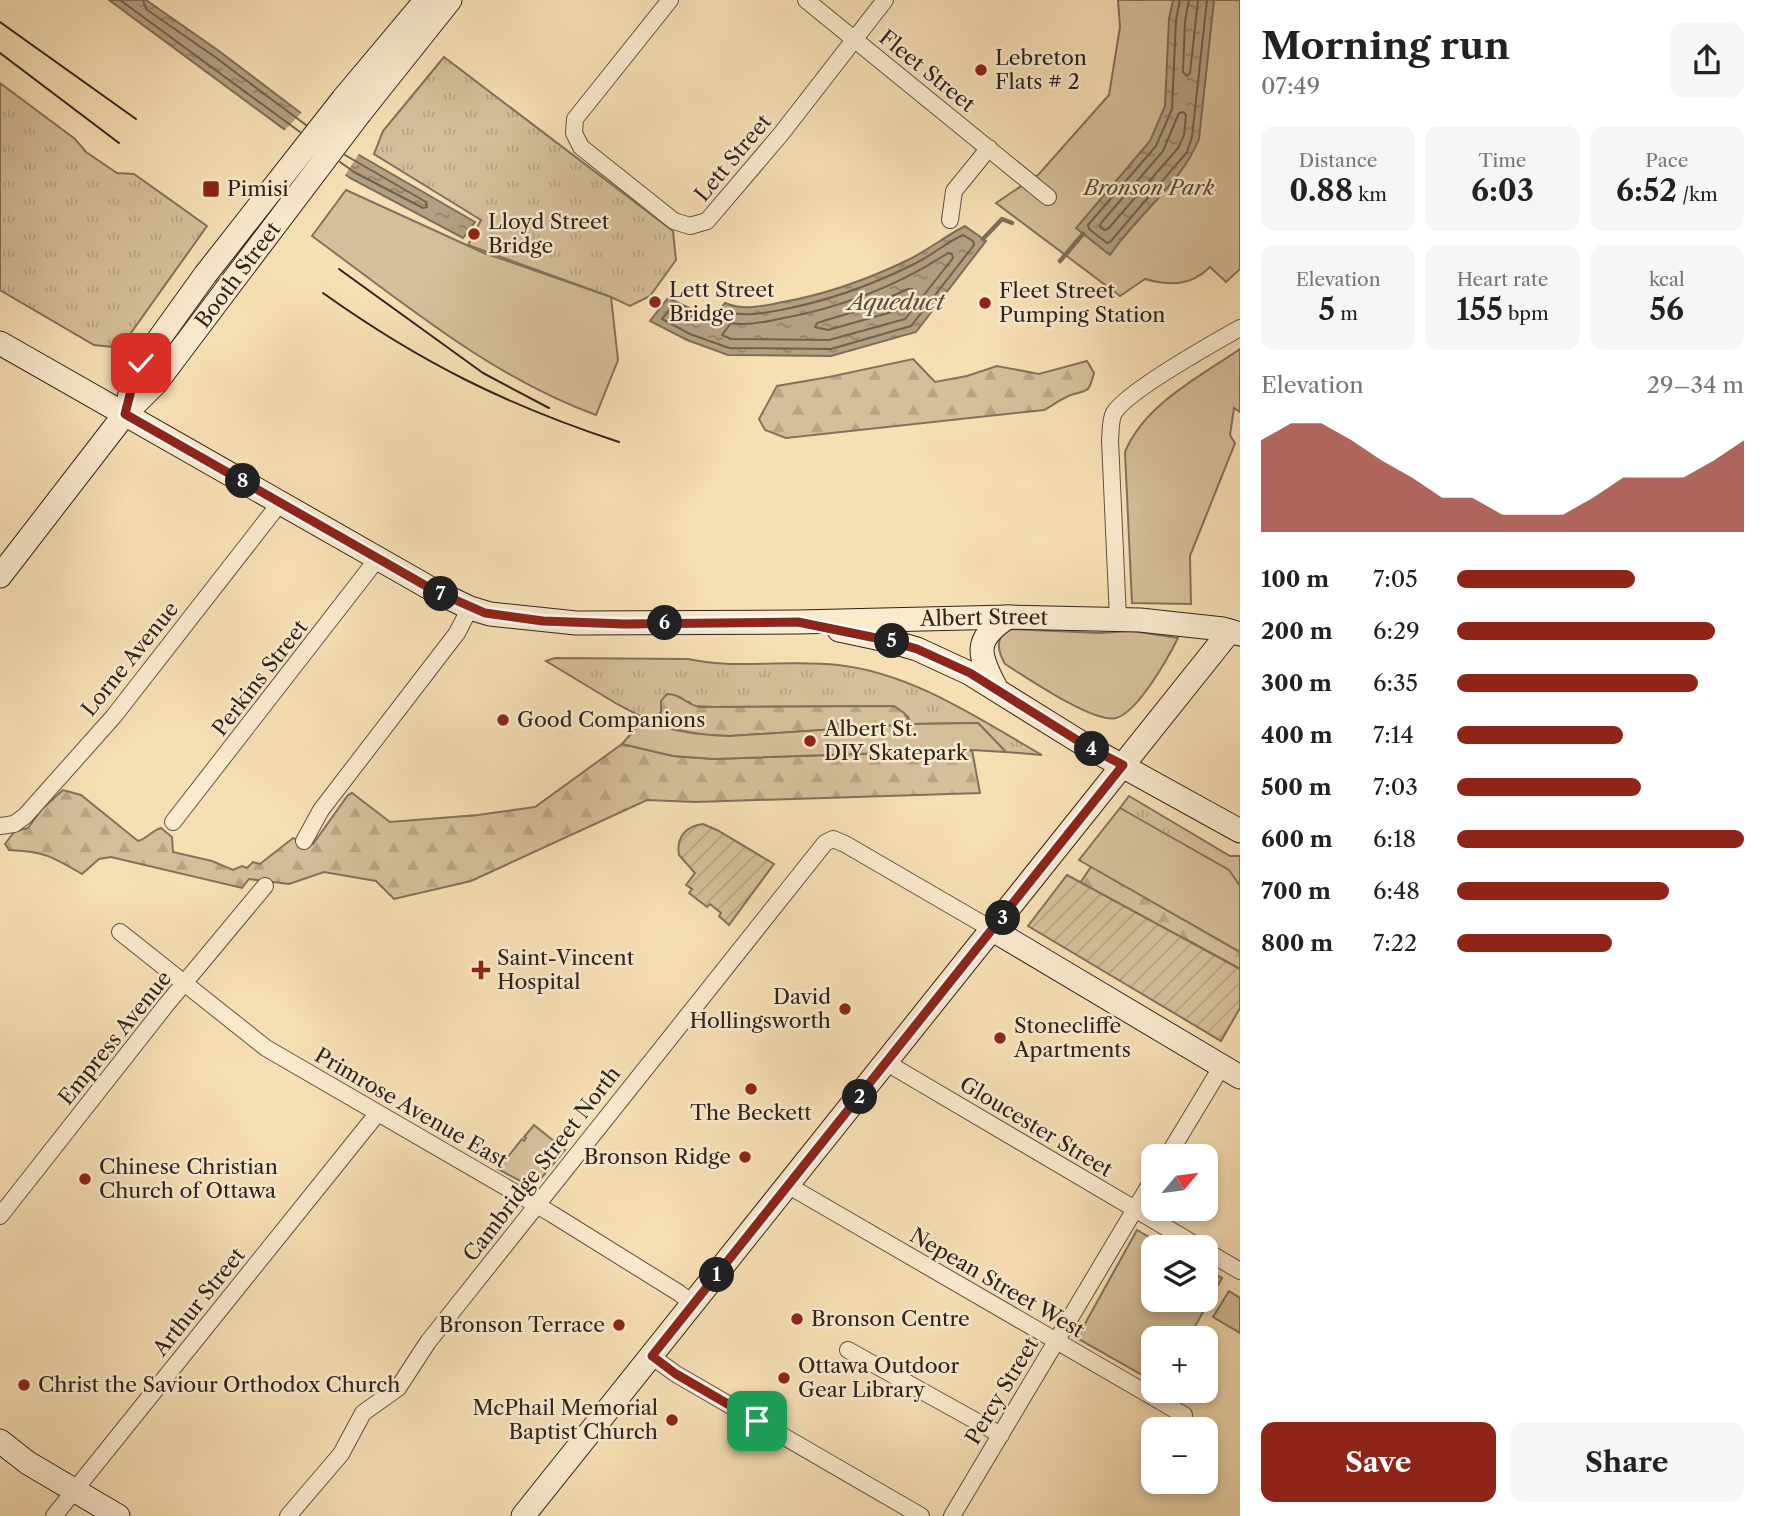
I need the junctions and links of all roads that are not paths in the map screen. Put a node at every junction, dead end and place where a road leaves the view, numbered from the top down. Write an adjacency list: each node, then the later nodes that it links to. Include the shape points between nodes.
1 (426, 0): 7 (main road, Booth Street)
2 (450, 0): 7 (main road, Booth Street)
3 (670, 0): 6 (street, Lett Street, via 575,119 574,133 581,146 682,225 707,221)
4 (806, 0): 6 (street, Fleet Street)
5 (886, 0): 6 (street, Lett Street)
6 (853, 38): 8 (street, Fleet Street)
7 (352, 106): 13 (main road, Booth Street, bridge, via 226,290 156,383); 13 (main road, Booth Street, bridge, via 205,275 136,371)
8 (989, 148): 9 (street, Fleet Street); 10 (street, via 954,191)
9 (1048, 197)
10 (950, 220)
11 (1240, 328): 19 (street, via 1143,388 1112,416)
12 (0, 343): 13 (main road, Albert Street)
13 (125, 414): 14 (main road, Albert Street); 16 (main road, Booth Street)
14 (280, 503): 15 (main road, Albert Street); 25 (street, Lorne Avenue, via 114,716 25,816)
15 (378, 558): 17 (main road, Albert Street); 24 (street, Perkins Street)
16 (0, 576)
17 (470, 608): 20 (main road, Albert Street, via 576,623); 27 (street, via 457,633 321,810)
18 (1008, 617): 19 (main road, Albert Street); 20 (main road, Albert Street); 22 (main road, via 981,644 981,656)
19 (1118, 619): 21 (main road, Albert Street)
20 (798, 622): 22 (main road, via 917,649)
21 (1237, 628): 23 (main road)
22 (996, 688): 23 (main road)
23 (1123, 765): 26 (main road); 29 (main road)
24 (173, 822)
25 (0, 826)
26 (1240, 831)
27 (304, 841)
28 (265, 886): 31 (street, Empress Avenue)
29 (993, 930): 32 (main road); 33 (main road); 38 (street, Cambridge Street North, via 833,839 825,843)
30 (120, 932): 31 (street, Primrose Avenue East)
31 (185, 984): 34 (street, Primrose Avenue East, via 266,1048); 40 (street, Empress Avenue)
32 (887, 1063): 36 (main road); 39 (street, Gloucester Street)
33 (1231, 1072): 35 (street)
34 (377, 1114): 38 (street, Primrose Avenue East); 51 (street, Arthur Street)
35 (1177, 1144)
36 (789, 1186): 44 (main road); 45 (street, Nepean Street West)
37 (1141, 1199): 39 (street, Percy Street)
38 (537, 1205): 44 (street, Primrose Avenue East); 55 (street, Cambridge Street North, via 428,1342 398,1388 363,1413 341,1454)
39 (1135, 1209): 41 (street, Gloucester Street); 45 (street, Percy Street)
40 (0, 1216)
41 (1178, 1235)
42 (1218, 1258): 43 (street)
43 (1240, 1271)
44 (693, 1304): 47 (main road)
45 (1055, 1342): 48 (street, Nepean Street West); 49 (street, Percy Street)
46 (848, 1350): 49 (street)
47 (652, 1356): 52 (main road); 56 (street)
48 (1185, 1415)
49 (1001, 1435): 57 (street, Percy Street)
50 (0, 1441): 51 (main road)
51 (74, 1491): 53 (street, Arthur Street); 54 (main road)
52 (529, 1514)
53 (54, 1516)
54 (118, 1516)
55 (288, 1516)
56 (921, 1516)
57 (952, 1516)

